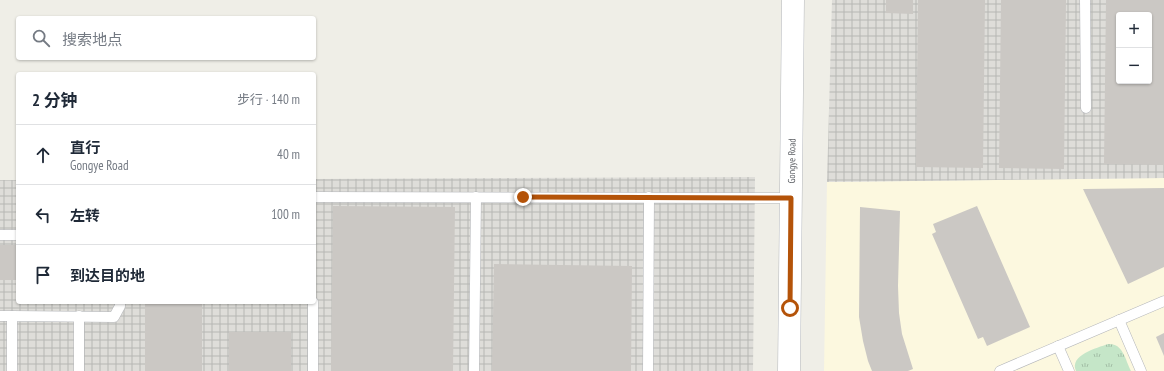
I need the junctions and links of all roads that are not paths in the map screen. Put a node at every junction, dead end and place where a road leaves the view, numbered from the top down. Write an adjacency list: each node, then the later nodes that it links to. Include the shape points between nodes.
1 (793, 0): 7 (street, Gongye Road)
2 (1085, 0): 3 (lane)
3 (1086, 108)
4 (316, 197): 5 (lane)
5 (476, 197): 6 (lane); 21 (lane)
6 (649, 197): 7 (lane); 22 (lane)
7 (791, 198): 23 (street, Gongye Road)
8 (0, 235): 9 (lane)
9 (16, 235)
10 (1164, 301): 16 (lane)
11 (120, 304): 15 (lane, via 114,316)
12 (313, 304): 20 (lane)
13 (0, 316): 14 (lane)
14 (12, 316): 15 (lane); 18 (lane)
15 (79, 316): 19 (lane)
16 (1119, 320): 17 (lane); 26 (lane)
17 (1058, 346): 24 (lane); 25 (lane)
18 (12, 371)
19 (79, 371)
20 (313, 371)
21 (474, 371)
22 (648, 371)
23 (789, 371)
24 (1000, 371)
25 (1069, 371)
26 (1141, 371)

